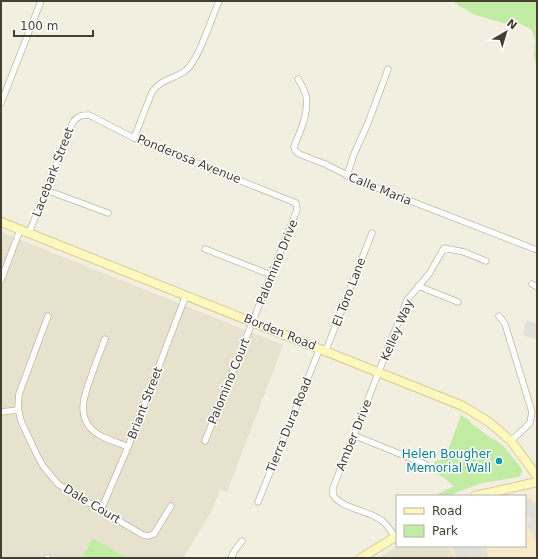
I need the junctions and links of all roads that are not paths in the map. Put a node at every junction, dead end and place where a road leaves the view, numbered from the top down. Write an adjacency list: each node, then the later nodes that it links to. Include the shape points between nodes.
1 (41, 1): 5 (street)
2 (219, 1): 7 (street, via 194,61 186,70 155,87)
3 (388, 69): 8 (street)
4 (298, 79): 8 (street, Calle Maria, via 306,96 307,108 295,150)
5 (1, 103)
6 (82, 114): 7 (street, Ponderosa Avenue, via 89,115); 9 (street, Lacebark Street, via 73,122)
7 (134, 138): 10 (street, Ponderosa Avenue)
8 (347, 176): 17 (street, Calle Maria)
9 (46, 190): 11 (street); 14 (street, Lacebark Street)
10 (296, 203): 19 (street, Palomino Drive, via 298,210)
11 (108, 214)
12 (1, 222): 13 (main road, Borden Road)
13 (20, 230): 14 (main road, Borden Road); 20 (street)
14 (29, 233): 22 (main road, Borden Road)
15 (372, 233): 28 (street, El Toro Lane)
16 (205, 249): 19 (street)
17 (537, 250)
18 (486, 261): 21 (street, Kelley Way, via 464,252 444,248 429,274)
19 (271, 275): 26 (street, Palomino Drive)
20 (1, 280)
21 (418, 286): 23 (street); 29 (street, Kelley Way, via 407,300)
22 (186, 295): 26 (main road, Borden Road); 35 (street, Briant Street)
23 (458, 302)
24 (48, 316): 30 (street, Dale Court, via 19,394)
25 (499, 316): 34 (street, via 504,324 532,412 530,423)
26 (253, 321): 28 (main road, Borden Road); 33 (street, Palomino Court)
27 (105, 339): 35 (street, via 84,395 84,417 99,435)
28 (323, 349): 29 (main road, Borden Road); 40 (street, Tierra Dura Road)
29 (379, 372): 32 (street, Amber Drive); 34 (main road, Borden Road, via 463,406 489,422)
30 (18, 410): 31 (street); 42 (street, Dale Court, via 43,466 58,484)
31 (1, 412)
32 (353, 436): 36 (street); 43 (street, Amber Drive, via 333,488 334,498 380,519)
33 (205, 441)
34 (511, 441): 37 (main road, Borden Road)
35 (128, 447): 42 (street, Briant Street)
36 (425, 464)
37 (537, 476)
38 (537, 482): 39 (main road)
39 (479, 495)
40 (258, 502)
41 (171, 506): 42 (street, Dale Court, via 154,534 148,536)
42 (101, 510)
43 (396, 536): 46 (main road)
44 (242, 541): 45 (street)
45 (231, 558)
46 (361, 558)

